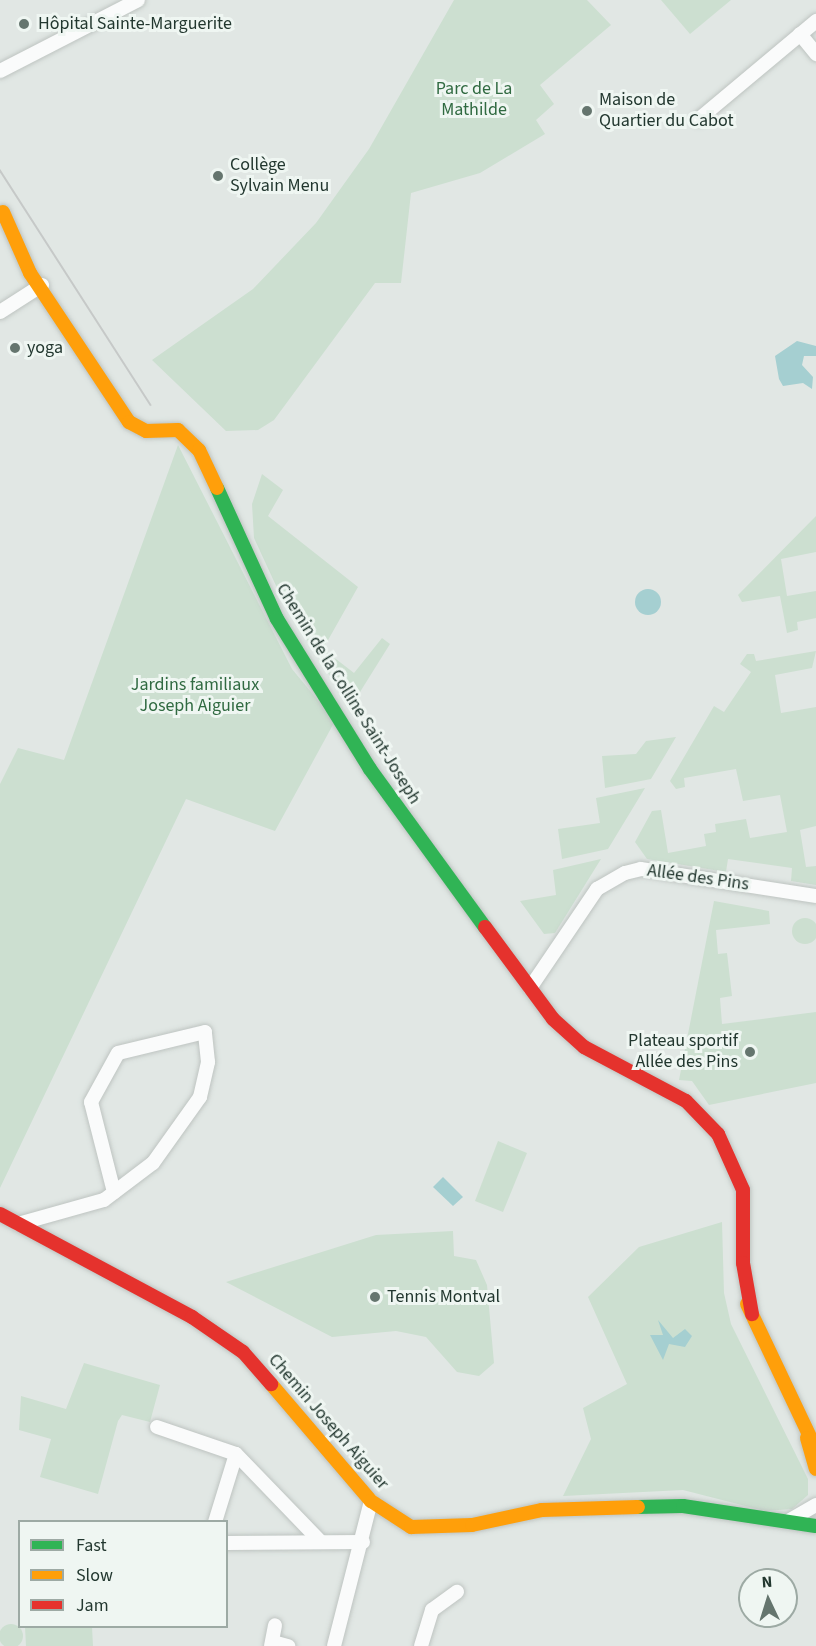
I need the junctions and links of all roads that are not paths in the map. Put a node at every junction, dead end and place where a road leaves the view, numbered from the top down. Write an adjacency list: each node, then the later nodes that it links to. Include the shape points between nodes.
1 (138, 0): 5 (street)
2 (816, 21): 3 (street)
3 (800, 34): 4 (street); 6 (street)
4 (816, 54)
5 (0, 71)
6 (699, 119)
7 (1, 210): 8 (street, Chemin de la Colline Saint-Joseph, via 42,266)
8 (42, 285): 9 (street); 11 (street, Chemin de la Colline Saint-Joseph, via 129,422 146,431 178,430 199,450 277,619 370,769)
9 (0, 312)
10 (816, 896): 11 (street, Allée des Pins, via 641,869 625,873 597,889)
11 (530, 988): 15 (street, Chemin de la Colline Saint-Joseph, via 572,1038 686,1101 726,1147 743,1190 743,1263 752,1314)
12 (114, 1192): 12 (street, via 153,1163 183,1128 200,1097 208,1062 205,1032 118,1053 91,1102); 14 (street)
13 (0, 1214): 14 (street, Chemin Joseph Aiguier)
14 (18, 1224): 20 (street, Chemin Joseph Aiguier, via 192,1317 243,1352)
15 (802, 1422): 17 (street, Chemin de la Colline Saint-Joseph); 19 (street, Chemin de la Colline Saint-Joseph)
16 (157, 1427): 18 (street)
17 (816, 1449)
18 (236, 1454): 22 (street); 25 (street)
19 (816, 1469)
20 (371, 1501): 23 (street, Chemin Joseph Aiguier, via 393,1519 428,1530 542,1510 667,1506); 27 (street)
21 (816, 1505): 23 (street, Chemin Joseph Aiguier, via 802,1517)
22 (215, 1520)
23 (768, 1523): 24 (street, Chemin Joseph Aiguier)
24 (816, 1526)
25 (320, 1541): 26 (street); 27 (street)
26 (228, 1542)
27 (363, 1542): 32 (street)
28 (457, 1592): 33 (street, via 432,1610)
29 (275, 1625): 30 (street)
30 (272, 1644): 31 (street)
31 (288, 1646)
32 (334, 1646)
33 (421, 1646)

